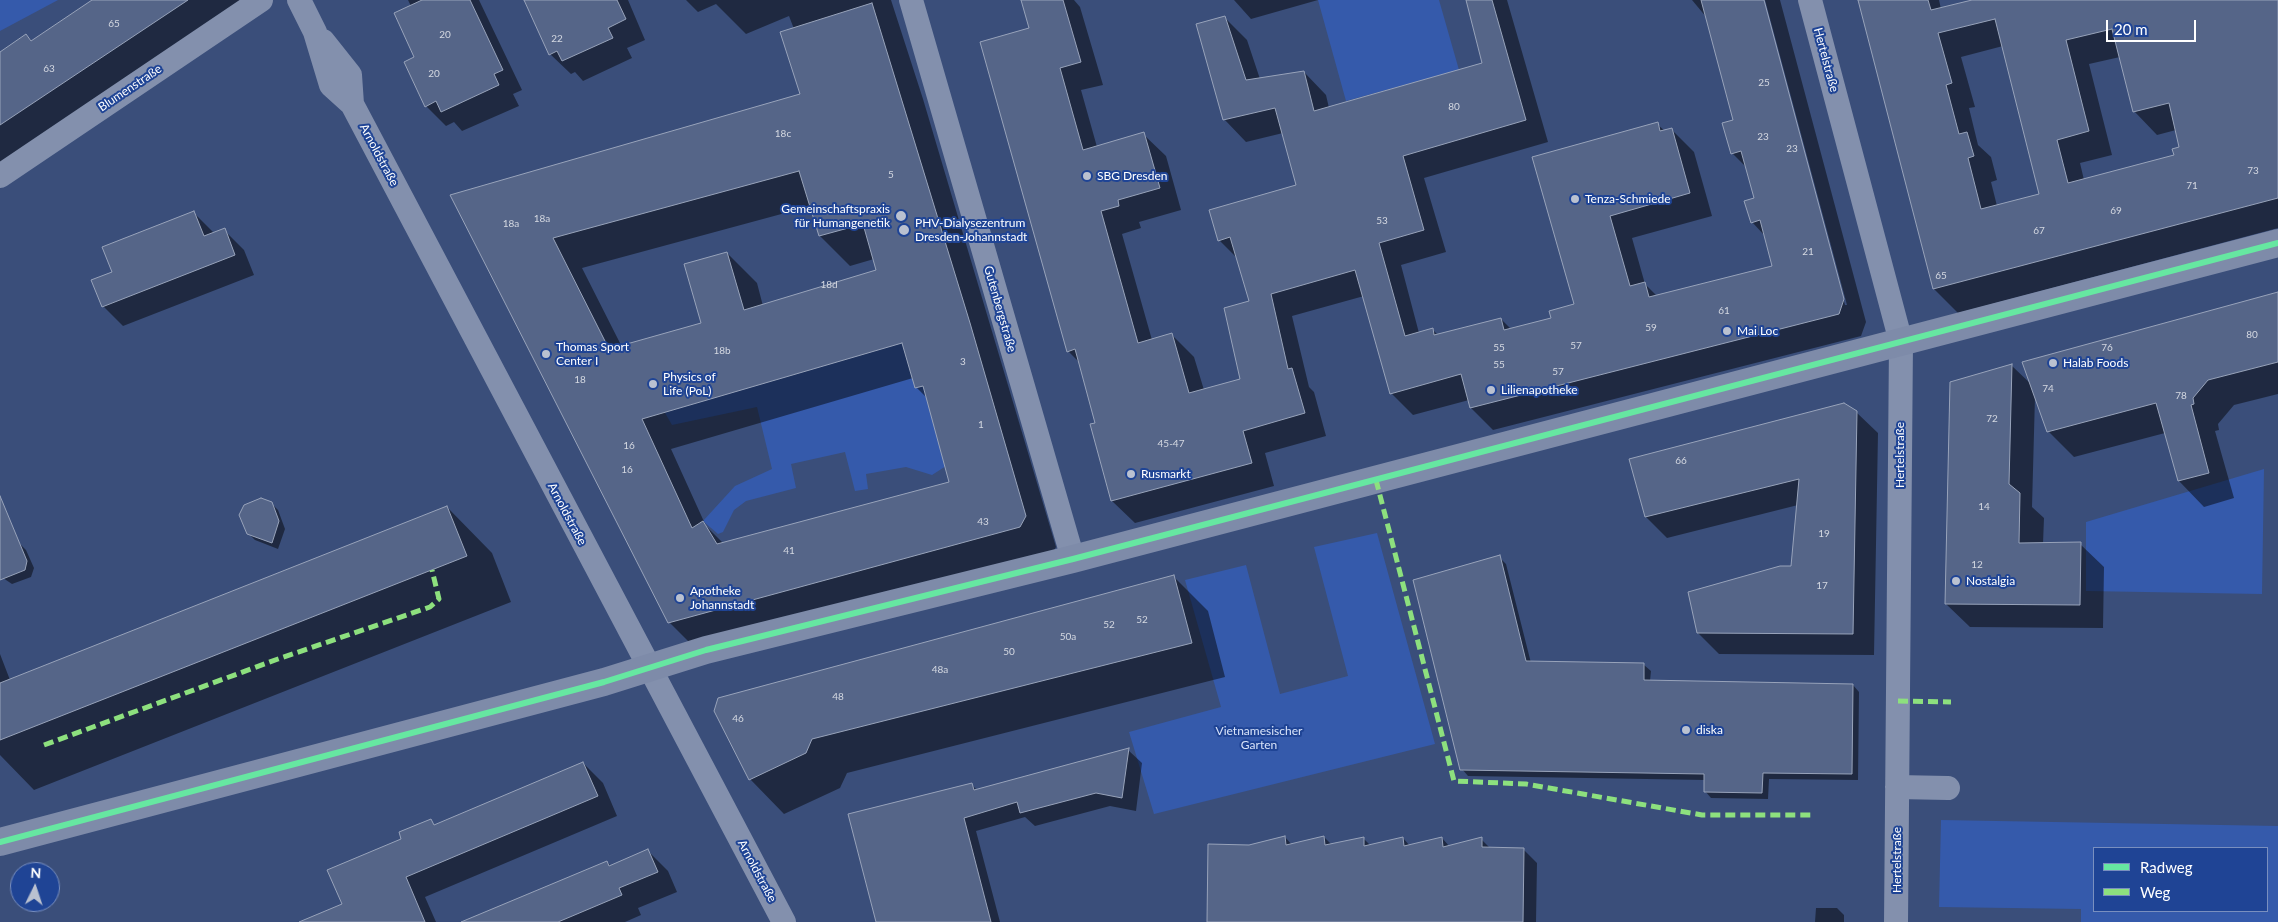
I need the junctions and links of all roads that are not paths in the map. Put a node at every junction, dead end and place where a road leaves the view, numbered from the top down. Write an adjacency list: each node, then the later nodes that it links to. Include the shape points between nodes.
1 (261, 0): 5 (street, Blumenstraße)
2 (300, 0): 9 (street, Arnoldstraße, via 315,32 350,75 352,104)
3 (911, 0): 8 (street, Gutenbergstraße)
4 (1810, 0): 7 (street, Hertelstraße)
5 (0, 176)
6 (2278, 243): 7 (street)
7 (1901, 342): 8 (street); 10 (street, Hertelstraße)
8 (1073, 559): 9 (street, via 716,648)
9 (649, 668): 12 (street); 13 (street, Arnoldstraße)
10 (1897, 787): 11 (street); 14 (street, Hertelstraße)
11 (1948, 788)
12 (0, 842)
13 (784, 922)
14 (1896, 922)

